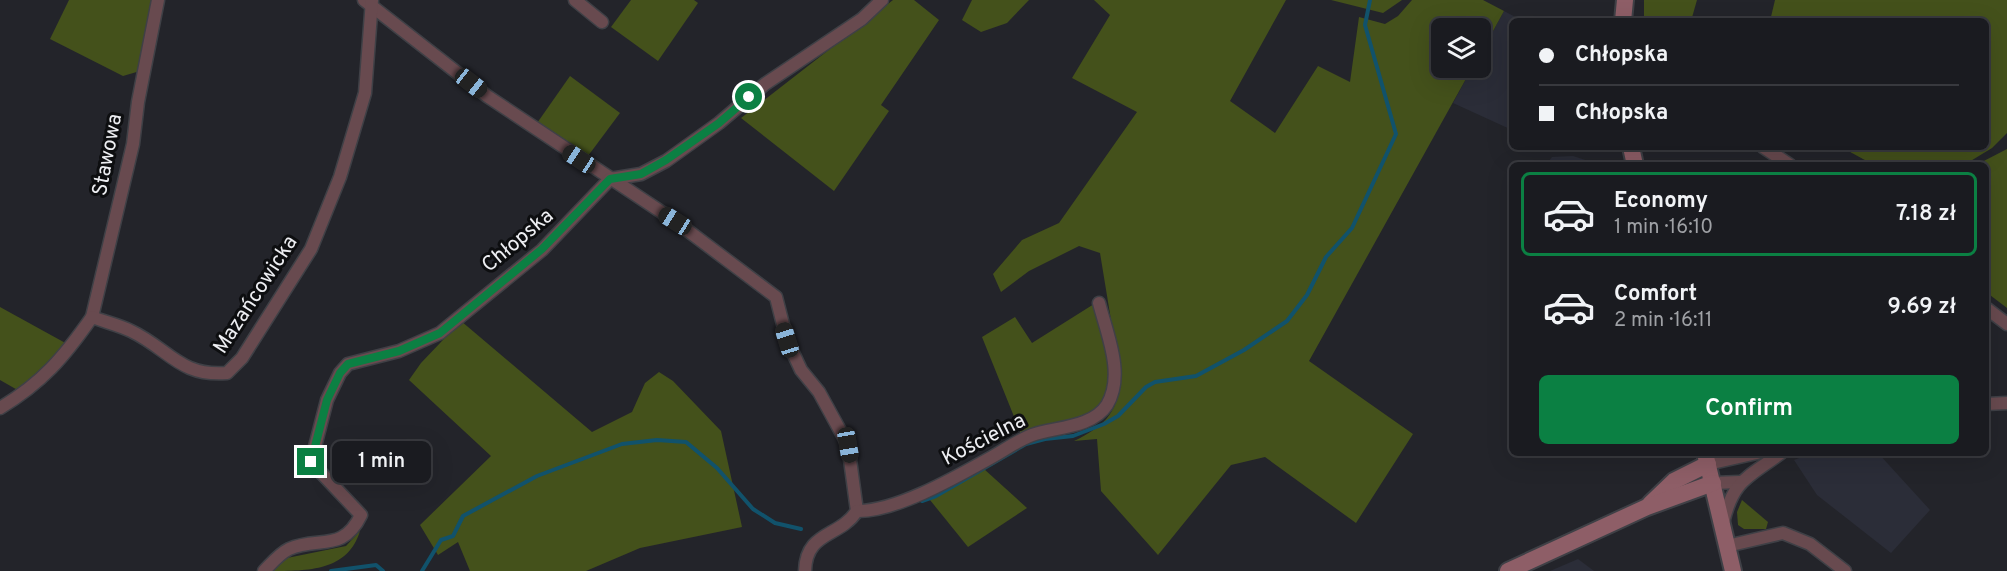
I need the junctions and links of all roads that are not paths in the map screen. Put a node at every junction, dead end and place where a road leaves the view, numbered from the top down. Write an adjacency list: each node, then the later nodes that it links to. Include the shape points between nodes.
1 (158, 0): 13 (street, Stawowa, via 133,144)
2 (575, 0): 7 (street)
3 (882, 0): 10 (street, via 862,19 765,84 666,160 641,174)
4 (1625, 0): 6 (street)
5 (369, 1): 10 (street, via 487,96); 13 (street, Mazańcowicka, via 366,93 340,177 311,249 242,358 227,373 206,375 179,363 132,332)
6 (1623, 18)
7 (602, 22)
8 (1768, 150): 9 (street)
9 (1786, 162)
10 (610, 179): 24 (street, via 675,221 776,297 787,340 848,445); 27 (street, Chłopska, via 542,249 440,333 399,351 348,364 340,373 327,400 311,462 360,515 356,526 326,544 289,549)
11 (1099, 303): 24 (street, Kościelna, via 1115,369 1114,390 1100,413 1032,435 891,506)
12 (1989, 310): 14 (street)
13 (92, 317): 17 (street, via 64,357 29,390)
14 (2007, 326)
15 (2007, 403): 16 (street)
16 (1989, 404)
17 (0, 408)
18 (1731, 456): 20 (street)
19 (1777, 456): 21 (street)
20 (1706, 459): 22 (street); 23 (street, via 1674,481)
21 (1740, 482): 22 (street); 25 (street, via 1729,498)
22 (1713, 483): 23 (street); 25 (street)
23 (1647, 507): 29 (street)
24 (857, 511): 28 (street, via 814,544 806,556)
25 (1722, 525): 26 (street)
26 (1727, 546): 30 (street); 31 (street, via 1783,533 1810,544)
27 (264, 571)
28 (805, 571)
29 (1508, 571)
30 (1733, 571)
31 (1845, 571)

